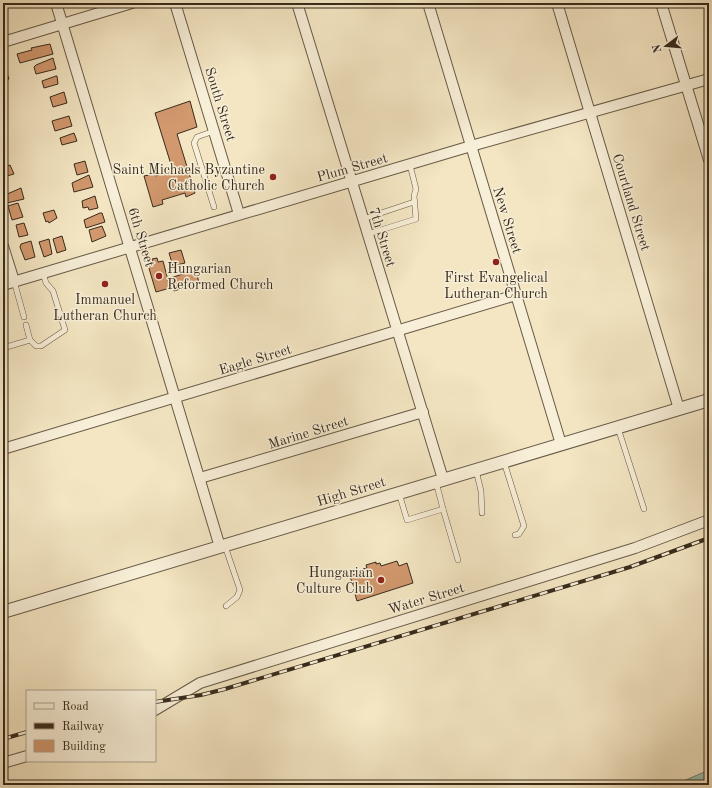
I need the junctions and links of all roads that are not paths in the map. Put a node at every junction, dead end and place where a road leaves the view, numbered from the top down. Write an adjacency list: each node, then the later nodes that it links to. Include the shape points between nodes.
1 (56, 3): 8 (street, 6th Street)
2 (132, 3): 8 (street)
3 (175, 3): 13 (street, South Street)
4 (297, 3): 17 (street, 7th Street)
5 (428, 3): 14 (street, New Street)
6 (557, 3): 12 (street, Courtland Street)
7 (661, 3): 11 (street)
8 (62, 24): 9 (street); 24 (street, 6th Street)
9 (3, 42)
10 (709, 79): 11 (street, Plum Street)
11 (686, 86): 12 (street, Plum Street); 15 (street)
12 (590, 112): 14 (street, Plum Street); 36 (street, Courtland Street)
13 (214, 131): 19 (lane, via 197,137 194,143); 20 (street, South Street)
14 (471, 146): 16 (street, Plum Street); 28 (street, New Street)
15 (709, 160)
16 (410, 164): 17 (street, Plum Street); 18 (lane, via 416,189)
17 (352, 182): 20 (street, Plum Street); 21 (street, 7th Street)
18 (414, 202): 21 (lane); 22 (lane, via 416,219)
19 (214, 207)
20 (240, 214): 24 (street, Plum Street)
21 (363, 219): 22 (street, 7th Street)
22 (368, 234): 31 (street, 7th Street)
23 (3, 246): 26 (street)
24 (130, 247): 25 (street, Plum Street); 34 (street, 6th Street)
25 (43, 273): 26 (street, Plum Street); 32 (lane, via 46,283 53,291 65,330 41,346 36,346)
26 (14, 281): 27 (street, Plum Street); 29 (lane)
27 (3, 285)
28 (516, 295): 31 (street, Eagle Street); 39 (street, New Street)
29 (24, 317)
30 (26, 325): 32 (lane)
31 (398, 331): 34 (street, Eagle Street); 37 (street, 7th Street)
32 (30, 340): 33 (lane)
33 (3, 348)
34 (176, 397): 40 (street, Eagle Street); 43 (street, 6th Street)
35 (709, 400): 36 (street, High Street)
36 (679, 409): 38 (street, High Street)
37 (422, 412): 43 (street, Marine Street); 44 (street, 7th Street)
38 (618, 428): 39 (street, High Street); 47 (lane)
39 (561, 444): 41 (street, High Street)
40 (3, 449)
41 (504, 461): 42 (street, High Street); 50 (lane, via 524,526 522,531)
42 (476, 469): 44 (street, High Street); 48 (lane, via 482,491)
43 (200, 478): 51 (street, 6th Street)
44 (439, 480): 45 (street, High Street); 46 (lane)
45 (398, 493): 46 (lane, via 407,520); 51 (street, High Street)
46 (443, 509): 52 (lane)
47 (644, 509)
48 (482, 513)
49 (709, 520): 55 (street, Water Street, via 635,548 200,683)
50 (515, 535)
51 (223, 547): 53 (lane, via 240,590 237,597); 54 (street, High Street)
52 (458, 560)
53 (226, 606)
54 (3, 612)
55 (156, 709)
56 (26, 756): 57 (street)
57 (3, 763)

